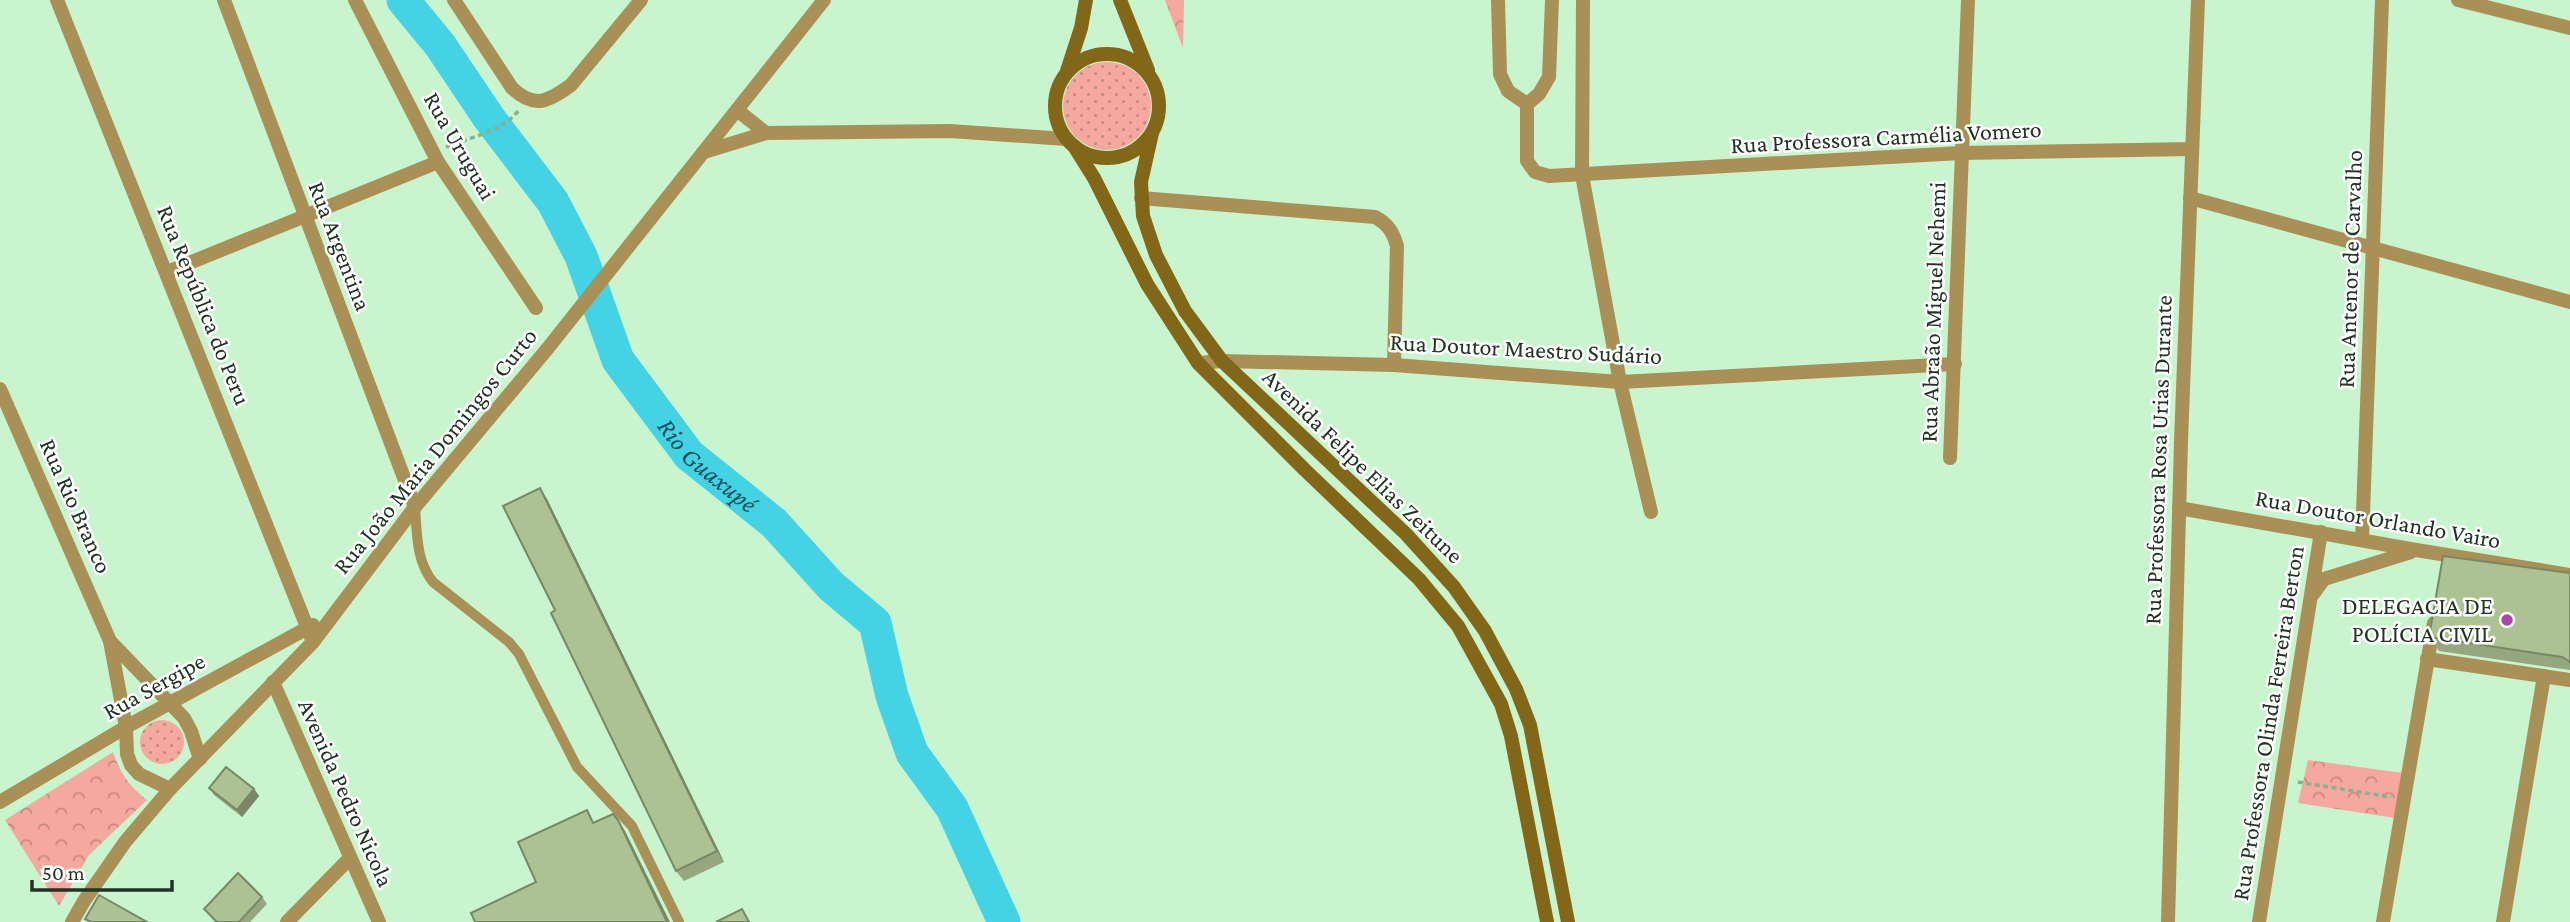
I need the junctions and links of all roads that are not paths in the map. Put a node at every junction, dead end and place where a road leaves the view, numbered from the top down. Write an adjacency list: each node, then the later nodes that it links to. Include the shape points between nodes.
1 (57, 0): 33 (street, Rua República do Peru)
2 (223, 0): 31 (street, Rua Argentina)
3 (355, 0): 27 (street, Rua Uruguai)
4 (454, 0): 5 (street, via 512,88 534,102 571,85)
5 (641, 0)
6 (824, 0): 20 (street, Rua João Maria Domingos Curto)
7 (1086, 0): 17 (main road)
8 (1120, 0): 18 (main road)
9 (1498, 0): 19 (street, via 1500,74 1508,91)
10 (1552, 0): 19 (street, via 1549,77)
11 (1583, 0): 28 (street)
12 (1968, 0): 26 (street, Rua Abraão Miguel Nehemi)
13 (2198, 0): 24 (street, Rua Professora Rosa Urias Durante)
14 (2382, 0): 32 (street, Rua Antenor de Carvalho)
15 (2458, 0): 16 (street)
16 (2570, 28)
17 (1066, 73): 18 (main road, via 1086,58 1110,54 1134,61); 23 (main road, via 1054,107)
18 (1151, 78): 22 (main road, via 1159,101)
19 (1527, 104): 28 (street, Rua Professora Carmélia Vomero, via 1530,167 1542,175)
20 (737, 110): 21 (street); 25 (street, Rua João Maria Domingos Curto)
21 (766, 133): 23 (street, via 950,131); 25 (street)
22 (1152, 133): 23 (main road, via 1136,149 1116,157 1094,156); 29 (main road, Avenida Felipe Elias Zeitune, via 1143,164)
23 (1070, 142): 37 (main road, Avenida Felipe Elias Zeitune, via 1094,178 1147,284)
24 (2192, 149): 26 (street, Rua Professora Carmélia Vomero); 30 (street, Rua Professora Rosa Urias Durante)
25 (704, 152): 43 (street, Rua João Maria Domingos Curto)
26 (1961, 153): 28 (street, Rua Professora Carmélia Vomero); 38 (street, Rua Abraão Miguel Nehemi)
27 (436, 157): 31 (street); 35 (street, Rua Uruguai)
28 (1582, 175): 40 (street)
29 (1141, 198): 36 (main road, Avenida Felipe Elias Zeitune, via 1148,233 1168,281); 39 (street, via 1383,221 1394,233 1397,246)
30 (2190, 198): 32 (street); 44 (street, Rua Professora Rosa Urias Durante)
31 (305, 216): 33 (street); 43 (street, Rua Argentina)
32 (2374, 247): 34 (street); 47 (street, Rua Antenor de Carvalho)
33 (167, 272): 52 (street, Rua República do Peru)
34 (2570, 302)
35 (536, 308)
36 (1222, 361): 37 (street, Rua Doutor Maestro Sudário); 39 (street, Rua Doutor Maestro Sudário); 69 (main road, Avenida Felipe Elias Zeitune, via 1431,560 1485,631 1530,725)
37 (1198, 363): 68 (main road, Avenida Felipe Elias Zeitune, via 1411,571 1458,626 1501,704 1511,736)
38 (1955, 364): 40 (street, Rua Doutor Maestro Sudário); 42 (street, Rua Abraão Miguel Nehemi)
39 (1394, 365): 40 (street, Rua Doutor Maestro Sudário)
40 (1620, 382): 45 (street)
41 (0, 389): 53 (street, Rua Rio Branco)
42 (1950, 458)
43 (415, 507): 52 (street, Rua João Maria Domingos Curto, via 333,614); 67 (lane, via 425,572 519,654 577,767 632,826)
44 (2179, 508): 46 (street, Rua Doutor Orlando Vairo); 70 (street, Rua Professora Rosa Urias Durante)
45 (1651, 512)
46 (2321, 532): 47 (street, Rua Doutor Orlando Vairo); 50 (street, Rua Professora Olinda Ferreira Berton)
47 (2362, 540): 48 (street, Rua Doutor Orlando Vairo)
48 (2416, 550): 49 (street, Rua Doutor Orlando Vairo, via 2445,561); 50 (street, via 2324,579)
49 (2570, 575)
50 (2312, 595): 71 (street, Rua Professora Olinda Ferreira Berton)
51 (2437, 607): 54 (street)
52 (309, 635): 57 (street, Rua João Maria Domingos Curto); 58 (street, Rua Sergipe)
53 (110, 641): 58 (street, Rua Rio Branco); 59 (street, Rua Rio Branco)
54 (2427, 659): 55 (street); 72 (street)
55 (2544, 676): 56 (street); 73 (street)
56 (2570, 680)
57 (273, 682): 60 (street, Rua João Maria Domingos Curto); 63 (street, Avenida Pedro Nicola)
58 (170, 702): 59 (street, Rua Sergipe); 60 (street, via 191,731)
59 (125, 727): 61 (street, via 131,765); 62 (street, Rua Sergipe)
60 (200, 759): 61 (street, Rua João Maria Domingos Curto)
61 (170, 789): 64 (street, Rua João Maria Domingos Curto, via 111,862)
62 (0, 802)
63 (349, 859): 65 (street); 66 (street, Avenida Pedro Nicola)
64 (72, 922)
65 (287, 922)
66 (379, 922)
67 (679, 922)
68 (1547, 922)
69 (1567, 922)
70 (2168, 922)
71 (2259, 922)
72 (2383, 922)
73 (2503, 922)

